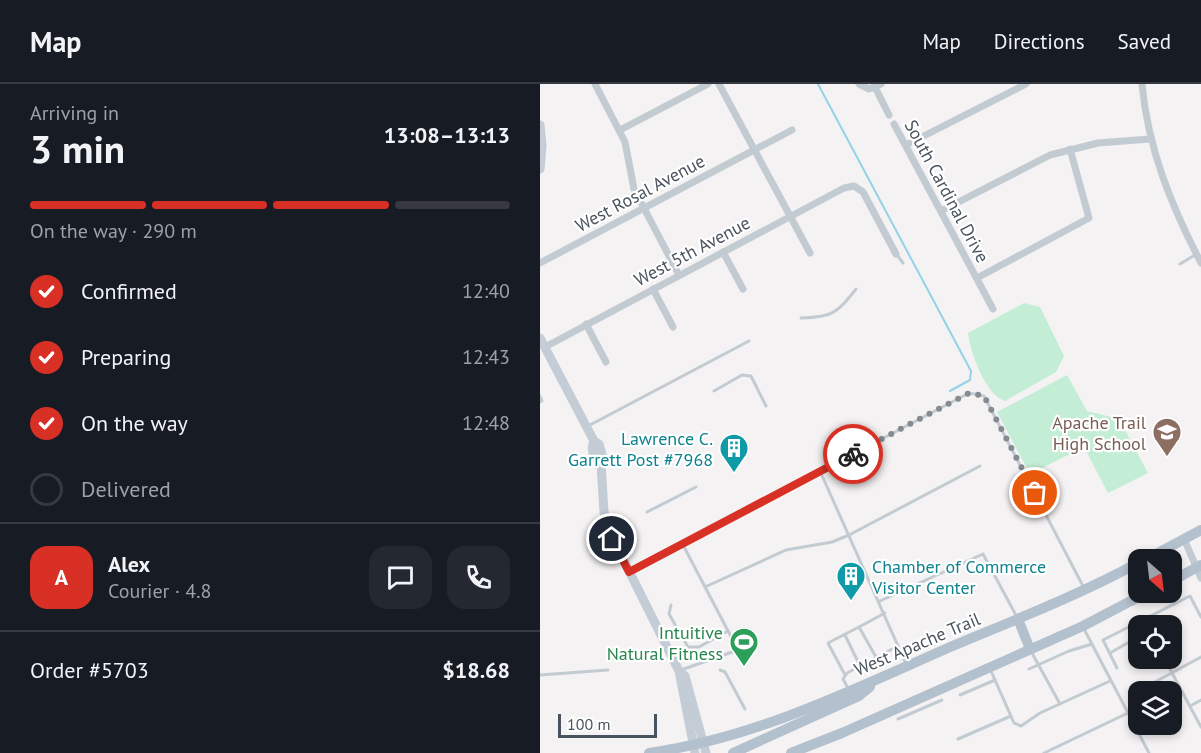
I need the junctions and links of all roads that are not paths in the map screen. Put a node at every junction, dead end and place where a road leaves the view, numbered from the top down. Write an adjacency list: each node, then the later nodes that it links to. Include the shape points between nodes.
1 (595, 84): 11 (street)
2 (708, 84): 11 (street)
3 (719, 84): 16 (street)
4 (1026, 84): 14 (street)
5 (1143, 84): 13 (street)
6 (861, 86): 7 (street)
7 (878, 86): 8 (street, South Cardinal Drive)
8 (889, 115): 9 (lane, South Cardinal Drive)
9 (894, 124): 14 (street, South Cardinal Drive)
10 (540, 125): 17 (street)
11 (620, 130): 18 (street, via 630,178)
12 (792, 130): 16 (street, West Rosal Avenue)
13 (1150, 139): 15 (street); 24 (street, via 1169,197)
14 (906, 145): 19 (street, South Cardinal Drive)
15 (1070, 149): 19 (street, via 1030,164); 30 (street, via 1089,218)
16 (754, 150): 18 (street, West Rosal Avenue); 20 (street)
17 (540, 169)
18 (644, 208): 25 (street, West Rosal Avenue); 29 (street)
19 (941, 211): 30 (street, South Cardinal Drive)
20 (790, 216): 21 (street, West 5th Avenue); 22 (street); 23 (street, West 5th Avenue, via 854,186 862,192)
21 (723, 252): 29 (street, West 5th Avenue); 33 (street)
22 (810, 253)
23 (896, 254): 26 (lane)
24 (1197, 255): 27 (street); 28 (lane)
25 (540, 263)
26 (903, 263)
27 (1201, 263)
28 (1180, 264)
29 (679, 275): 32 (street, West 5th Avenue)
30 (976, 278): 34 (street, South Cardinal Drive)
31 (856, 288): 35 (lane, via 832,314)
32 (653, 289): 36 (street, West 5th Avenue); 37 (street)
33 (743, 289)
34 (993, 309)
35 (801, 318)
36 (586, 324): 39 (street, West 5th Avenue); 40 (street)
37 (672, 327)
38 (749, 340): 43 (lane)
39 (542, 342): 43 (street)
40 (606, 362)
41 (714, 391): 42 (lane, via 742,375 751,376)
42 (766, 406)
43 (587, 427): 55 (street, via 603,458 605,521)
44 (980, 466): 49 (lane)
45 (820, 471): 49 (lane); 51 (lane); 59 (lane, via 969,393 984,396)
46 (696, 486): 47 (lane)
47 (647, 512)
48 (1201, 530): 50 (main road)
49 (849, 535): 58 (lane, via 786,550); 60 (lane)
50 (1184, 539): 52 (main road); 53 (street)
51 (682, 543): 55 (lane); 58 (lane)
52 (1165, 549)
53 (1198, 566): 56 (main road); 57 (street)
54 (1128, 568): 59 (main road, West Apache Trail)
55 (629, 572): 86 (street)
56 (1182, 575)
57 (1201, 578)
58 (705, 587): 68 (lane)
59 (1085, 589): 65 (main road, West Apache Trail)
60 (880, 601): 63 (lane); 65 (lane, via 983,554)
61 (1128, 602): 66 (main road)
62 (671, 605): 68 (lane, via 669,614 688,647 699,646)
63 (885, 613): 67 (lane); 72 (lane)
64 (1201, 617): 74 (lane, via 1190,596 1103,640)
65 (1018, 619): 73 (main road); 79 (main road, West Apache Trail)
66 (1083, 626): 71 (lane); 73 (main road)
67 (859, 627): 69 (lane); 75 (lane)
68 (728, 631): 86 (lane, via 738,650)
69 (844, 634): 78 (lane); 89 (lane, via 828,642)
70 (1128, 642): 74 (lane)
71 (1092, 645): 77 (lane); 92 (lane)
72 (898, 646): 75 (lane); 79 (lane)
73 (1030, 649): 77 (lane); 80 (main road)
74 (1110, 652): 81 (lane)
75 (876, 657): 78 (lane)
76 (1201, 657): 87 (lane)
77 (1040, 664): 82 (lane); 100 (lane)
78 (860, 666): 89 (lane)
79 (907, 666): 90 (main road, West Apache Trail)
80 (990, 667): 91 (lane); 113 (main road)
81 (1118, 668)
82 (1029, 669)
83 (1170, 669): 87 (lane)
84 (608, 670): 88 (lane)
85 (720, 670): 102 (lane, via 725,672)
86 (679, 671): 109 (street)
87 (1172, 672): 93 (lane); 94 (lane)
88 (540, 675)
89 (845, 675): 95 (lane)
90 (880, 678): 95 (main road, West Apache Trail); 112 (main road, via 859,696)
91 (995, 680): 97 (lane); 104 (lane)
92 (1110, 681): 100 (lane); 103 (lane)
93 (1156, 681)
94 (1176, 681)
95 (849, 692): 109 (main road, West Apache Trail)
96 (1182, 693): 101 (lane)
97 (960, 694)
98 (942, 700): 105 (lane)
99 (1201, 700): 101 (lane)
100 (1059, 704): 104 (lane, via 1024,725 1014,723)
101 (1190, 706): 106 (lane)
102 (745, 709)
103 (1128, 713): 114 (lane)
104 (1011, 716): 108 (lane)
105 (898, 719)
106 (1201, 727)
107 (1140, 735): 110 (lane)
108 (958, 739)
109 (700, 749): 111 (main road, West Apache Trail)
110 (1149, 752): 115 (lane)
111 (649, 753)
112 (733, 753)
113 (791, 753)
114 (1044, 753)
115 (1143, 753)

